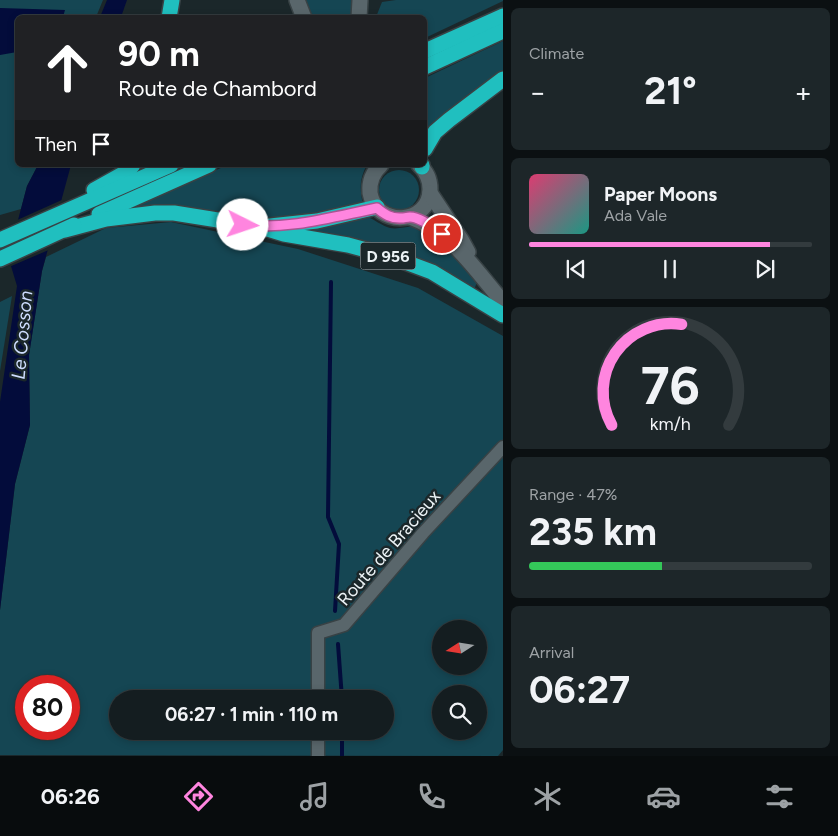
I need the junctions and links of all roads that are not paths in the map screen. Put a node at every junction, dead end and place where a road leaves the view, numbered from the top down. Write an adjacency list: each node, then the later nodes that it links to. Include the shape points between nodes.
1 (172, 0): 4 (highway)
2 (297, 0): 5 (main road)
3 (360, 0): 6 (main road)
4 (169, 15)
5 (303, 15)
6 (359, 15)
7 (503, 16): 9 (highway)
8 (503, 31): 10 (highway)
9 (427, 51)
10 (427, 67)
11 (503, 79): 12 (highway, via 435,132)
12 (427, 146)
13 (131, 167): 20 (highway, via 95,189)
14 (167, 167): 20 (highway)
15 (204, 167): 23 (highway, D 956)
16 (378, 167): 19 (main road, via 370,182 372,200)
17 (422, 167): 18 (main road, via 430,183)
18 (430, 193): 21 (main road, via 424,207); 26 (main road)
19 (377, 208): 21 (main road, via 392,218); 22 (highway, D 956, via 310,222)
20 (68, 211): 24 (highway)
21 (410, 217): 26 (main road, via 442,234)
22 (261, 227): 23 (highway, D 956, via 155,212 106,219); 28 (highway, D 956, via 392,257 432,272)
23 (65, 230): 25 (highway, D 956)
24 (0, 240)
25 (0, 259)
26 (475, 267): 27 (main road)
27 (503, 302)
28 (503, 315)
29 (503, 447): 30 (street, Route de Bracieux, via 344,625 318,633)
30 (318, 690)
31 (318, 740): 32 (street)
32 (318, 756)

